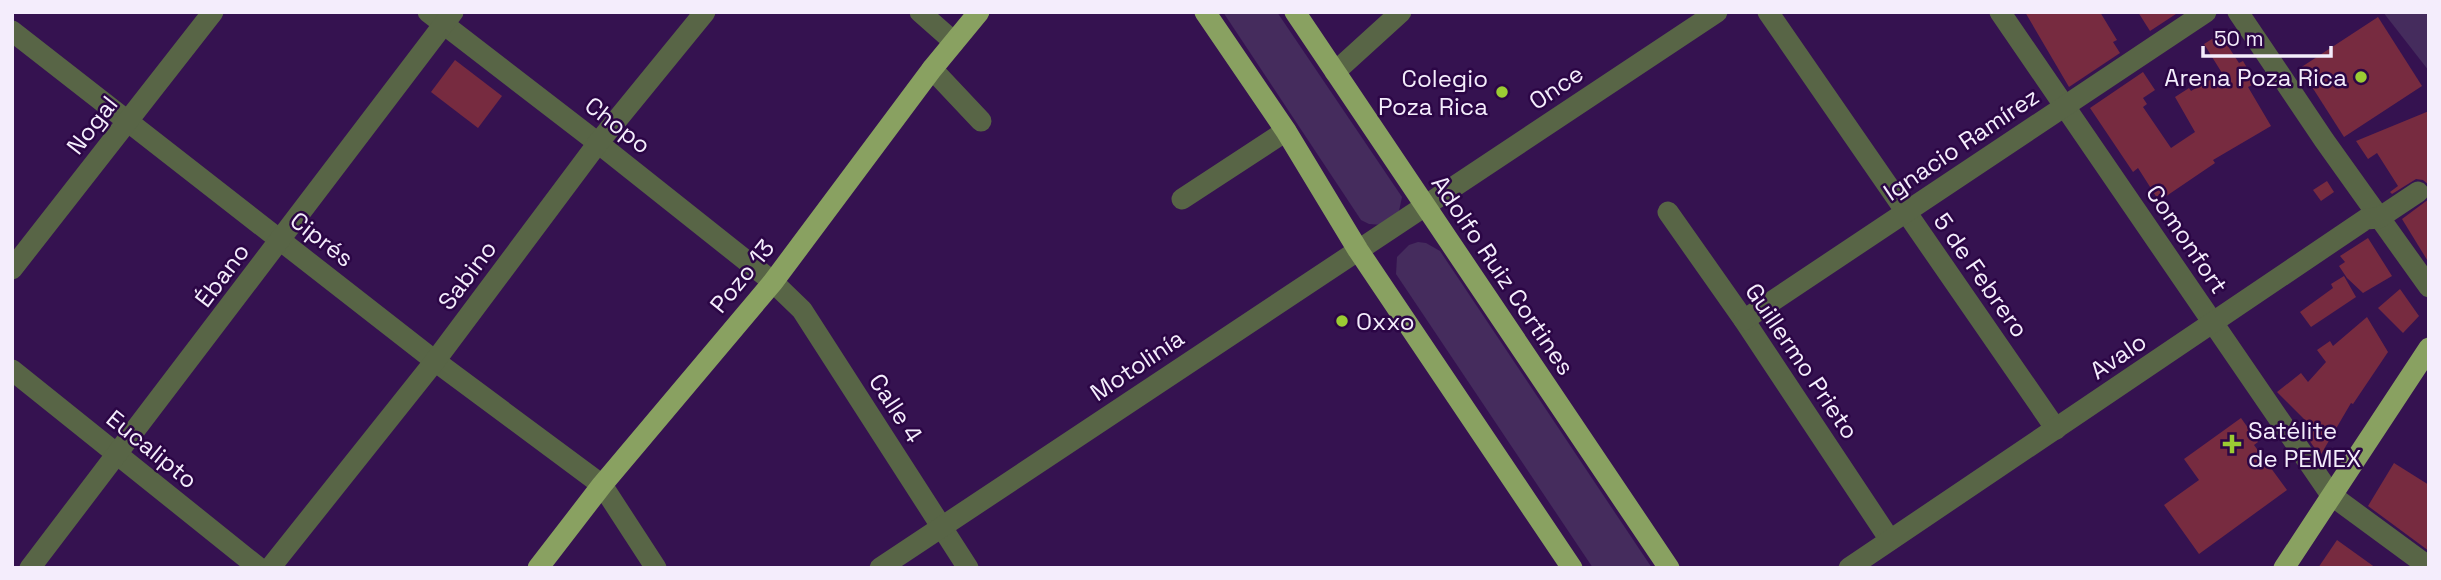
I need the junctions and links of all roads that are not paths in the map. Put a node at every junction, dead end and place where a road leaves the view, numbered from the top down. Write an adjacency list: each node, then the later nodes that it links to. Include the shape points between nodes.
1 (213, 12): 20 (street, Nogal)
2 (705, 12): 22 (street, Sabino)
3 (920, 12): 15 (street)
4 (979, 12): 15 (main road, Pozo 13)
5 (1205, 12): 21 (main road)
6 (1294, 12): 17 (main road, Adolfo Ruiz Cortines)
7 (1401, 12): 17 (street)
8 (1717, 12): 25 (street, Once)
9 (1768, 12): 27 (street, 5 de Febrero)
10 (2000, 12): 18 (street, Comonfort)
11 (2206, 12): 18 (street, Ignacio Ramírez)
12 (2238, 12): 28 (street)
13 (442, 16): 22 (street, Chopo); 29 (street, Ébano)
14 (12, 31): 20 (street, Ciprés)
15 (954, 42): 16 (main road, Pozo 13)
16 (932, 69): 19 (street); 32 (main road, Pozo 13)
17 (1335, 72): 25 (main road, Adolfo Ruiz Cortines)
18 (2065, 106): 27 (street, Ignacio Ramírez); 35 (street, Comonfort)
19 (981, 121)
20 (128, 123): 29 (street, Ciprés); 31 (street, Nogal)
21 (1286, 131): 24 (street); 30 (main road)
22 (598, 143): 32 (street, Chopo); 37 (street, Sabino)
23 (2418, 192): 28 (street, Avalo)
24 (1182, 199)
25 (1424, 206): 30 (street, Motolinía); 54 (main road, Adolfo Ruiz Cortines)
26 (1668, 212): 34 (street, Guillermo Prieto)
27 (1906, 212): 34 (street, Ignacio Ramírez); 39 (street, 5 de Febrero)
28 (2379, 218): 33 (street); 35 (street, Avalo, via 2366,219)
29 (281, 240): 37 (street, Ciprés); 40 (street, Ébano)
30 (1358, 250): 43 (street, Motolinía); 53 (main road)
31 (12, 270)
32 (773, 282): 41 (main road, Pozo 13); 43 (street, Calle 4, via 802,310)
33 (2429, 287)
34 (1744, 320): 44 (street, Guillermo Prieto)
35 (2214, 323): 39 (street, Avalo); 42 (street, Comonfort)
36 (2429, 348): 42 (main road)
37 (435, 361): 41 (street, Ciprés); 48 (street, Sabino)
38 (12, 370): 40 (street, Eucalipto)
39 (2056, 429): 44 (street, Avalo)
40 (117, 455): 46 (street, Ébano); 47 (street, Eucalipto)
41 (601, 485): 49 (main road, Pozo 13); 50 (street, Ciprés)
42 (2331, 495): 45 (street, Comonfort); 56 (main road)
43 (941, 526): 51 (street, Motolinía); 52 (street, Calle 4)
44 (1890, 540): 55 (street, Avalo)
45 (2429, 566)
46 (30, 568)
47 (259, 568)
48 (270, 568)
49 (538, 568)
50 (656, 568)
51 (880, 568)
52 (968, 568)
53 (1572, 568)
54 (1669, 568)
55 (1849, 568)
56 (2284, 568)

